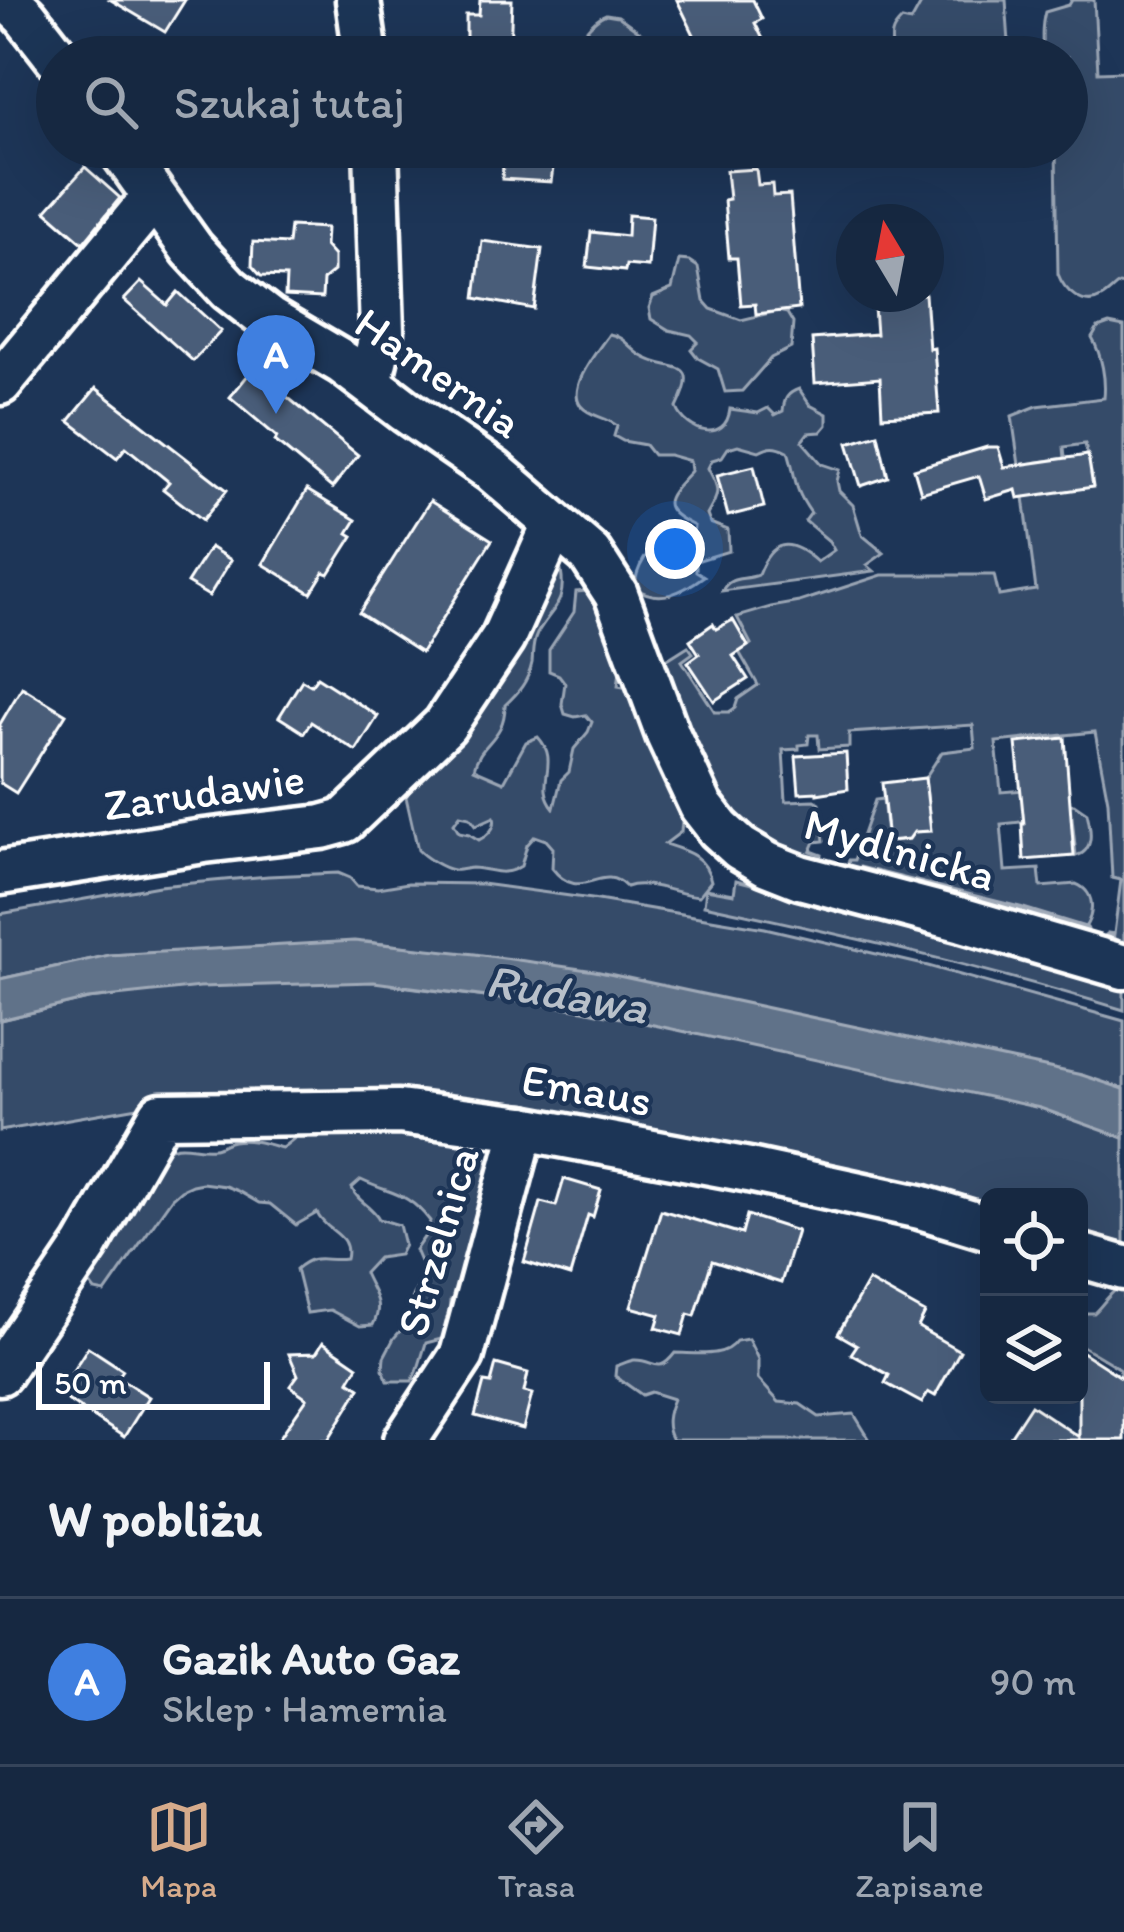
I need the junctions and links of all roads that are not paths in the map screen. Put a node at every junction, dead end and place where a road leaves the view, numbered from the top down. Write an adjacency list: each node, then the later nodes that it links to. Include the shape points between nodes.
1 (8, 0): 3 (street)
2 (358, 0): 4 (street)
3 (41, 36)
4 (363, 36)
5 (133, 168): 7 (street, Hamernia)
6 (377, 168): 8 (street, via 382,332)
7 (153, 198): 8 (street, Hamernia, via 229,289); 9 (street)
8 (370, 382): 10 (street, Hamernia)
9 (0, 383)
10 (554, 525): 11 (street, Zarudawie, via 503,638 445,725 344,821); 12 (street, Mydlnicka, via 604,572 694,793 740,848 800,878)
11 (0, 873)
12 (1124, 967)
13 (523, 1128): 14 (street, Emaus, via 771,1174); 17 (street, Emaus, via 399,1112 161,1115); 18 (street, Strzelnica, via 462,1355)
14 (980, 1225)
15 (1088, 1258): 16 (street)
16 (1124, 1268)
17 (0, 1373)
18 (406, 1440)

